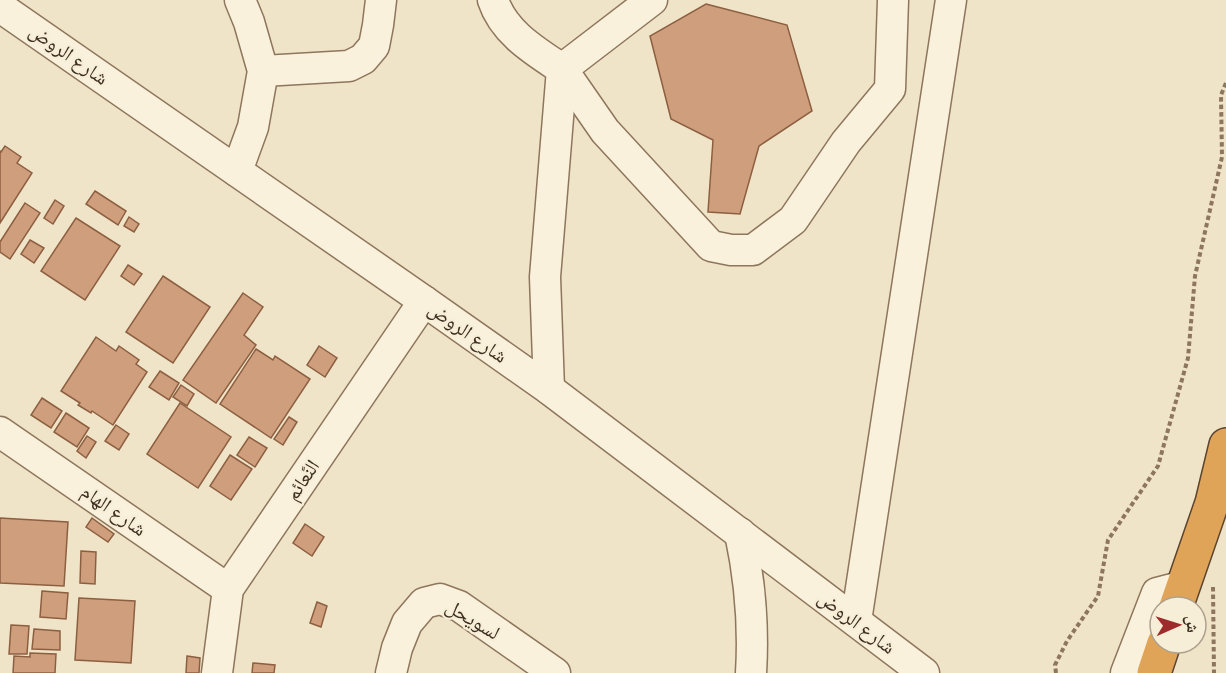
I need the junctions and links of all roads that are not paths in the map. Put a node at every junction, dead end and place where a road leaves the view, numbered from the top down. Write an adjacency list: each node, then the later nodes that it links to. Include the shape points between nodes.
1 (240, 0): 9 (street)
2 (381, 0): 9 (street, via 374,46 363,59 349,66)
3 (493, 0): 8 (street, via 511,30)
4 (652, 0): 8 (street)
5 (892, 0): 8 (street, via 890,89 846,142 794,220 753,250 711,246 606,131)
6 (951, 0): 21 (street)
7 (0, 7): 10 (street, شارع الروض)
8 (562, 69): 12 (street, via 545,277)
9 (263, 71): 10 (street, via 252,127)
10 (237, 171): 11 (street, شارع الروض)
11 (424, 301): 12 (street, شارع الروض); 16 (street, النًعائم)
12 (549, 389): 15 (street, شارع الروض)
13 (0, 432): 16 (street, شارع الهام)
14 (1226, 445): 19 (highway, via 1212,503)
15 (740, 534): 21 (street, شارع الروض); 26 (street, via 752,607)
16 (228, 589): 23 (street, النًعائم)
17 (1156, 595): 18 (street)
18 (1172, 595)
19 (1180, 595)
20 (1148, 616): 28 (street)
21 (856, 621): 27 (street, شارع الروض)
22 (1160, 655): 29 (highway)
23 (218, 673)
24 (392, 673): 25 (street, لسويحل, via 408,623 424,603 440,598 459,606)
25 (555, 673)
26 (751, 673)
27 (924, 673)
28 (1126, 673)
29 (1154, 673)

